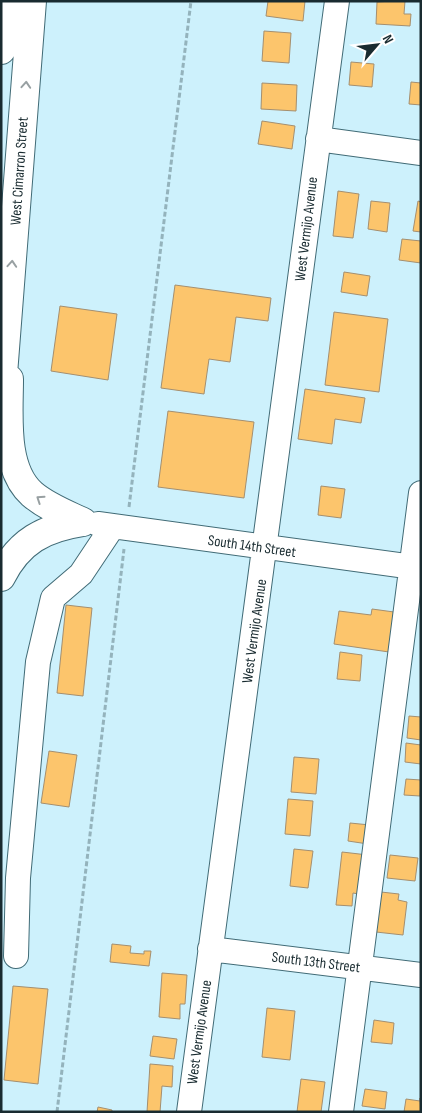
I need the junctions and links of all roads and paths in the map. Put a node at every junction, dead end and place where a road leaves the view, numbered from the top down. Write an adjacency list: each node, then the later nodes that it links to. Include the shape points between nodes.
1 (5, 1): 5 (highway)
2 (32, 1): 8 (highway, West Cimarron Street, one-way to 2)
3 (191, 1): 12 (path)
4 (336, 1): 6 (street, West Vermijo Avenue)
5 (1, 50)
6 (318, 139): 7 (street); 13 (street, West Vermijo Avenue)
7 (421, 153)
8 (8, 313): 9 (highway, West Cimarron Street); 11 (highway, one-way to 8, via 31,493 15,467 9,418)
9 (1, 400)
10 (421, 492): 14 (street)
11 (83, 522): 12 (street, South 14th Street); 15 (highway, via 55,528 28,541 10,560)
12 (122, 528): 13 (street, South 14th Street); 17 (street, via 81,574 52,598 38,662 18,878); 20 (path)
13 (265, 548): 14 (street, South 14th Street); 16 (street, West Vermijo Avenue)
14 (416, 568): 18 (street)
15 (1, 578)
16 (210, 949): 18 (street, South 13th Street); 21 (street, West Vermijo Avenue)
17 (16, 956)
18 (360, 967): 19 (street, South 13th Street); 22 (street)
19 (421, 975)
20 (57, 1112)
21 (189, 1112)
22 (341, 1112)

